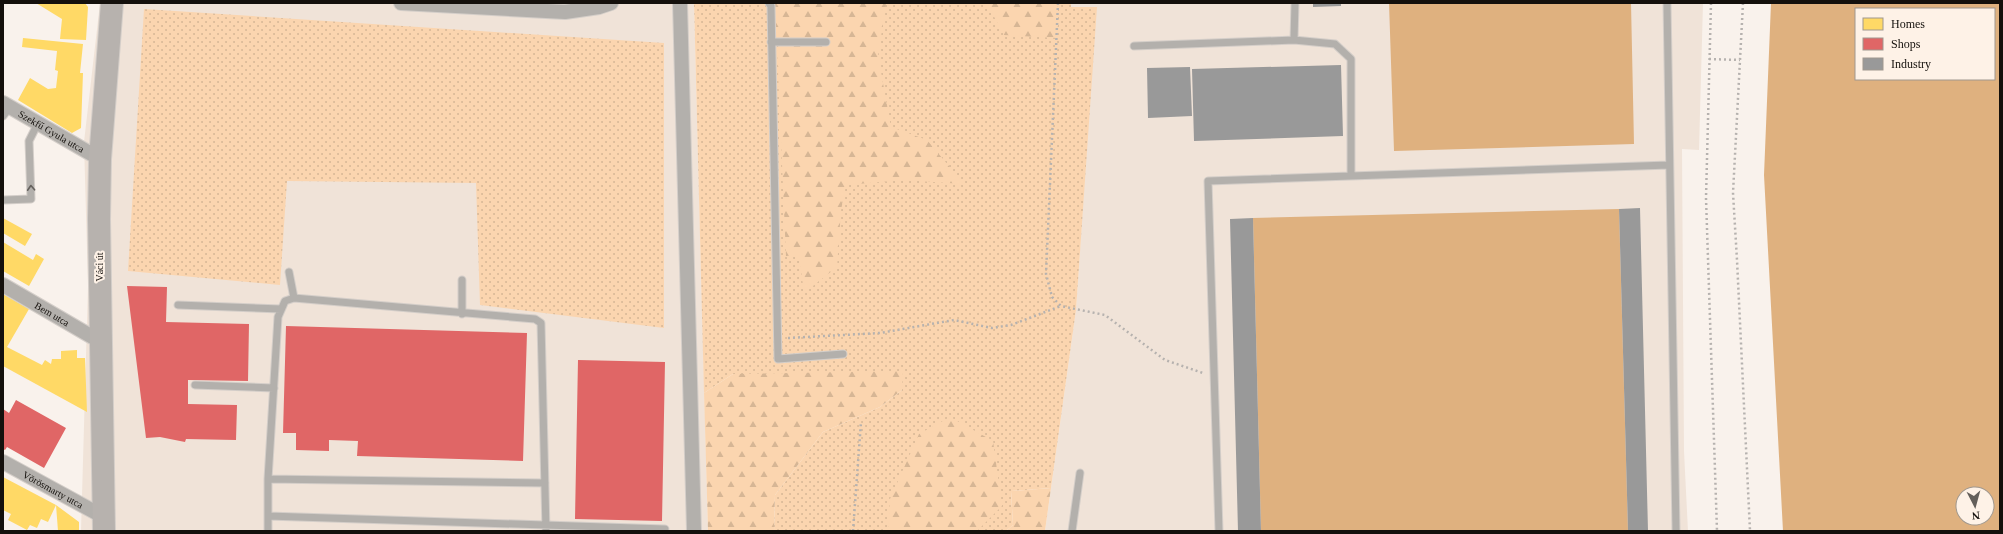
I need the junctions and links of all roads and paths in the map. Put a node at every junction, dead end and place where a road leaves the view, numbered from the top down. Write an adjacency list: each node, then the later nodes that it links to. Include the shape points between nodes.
1 (112, 3): 19 (main road, Váci út)
2 (401, 3): 3 (street, via 565,12)
3 (611, 3)
4 (680, 3): 47 (street)
5 (769, 3): 12 (lane)
6 (1058, 3): 28 (path, via 1046,274 1052,297)
7 (1295, 3): 11 (lane)
8 (1667, 3): 20 (lane)
9 (1710, 3): 15 (path)
10 (1743, 3): 16 (path)
11 (1294, 40): 14 (lane); 21 (lane, via 1335,44 1351,59)
12 (771, 42): 13 (lane); 31 (lane)
13 (826, 42)
14 (1134, 46)
15 (1709, 59): 16 (path); 52 (path, via 1706,198)
16 (1740, 60): 53 (path, via 1733,193)
17 (5, 108): 18 (street, Szekfű Gyula utca)
18 (38, 123): 19 (street, Szekfű Gyula utca); 22 (lane, one-way to 18, via 31,199 29,141)
19 (100, 159): 32 (main road, Váci út)
20 (1669, 165): 21 (lane); 51 (lane)
21 (1351, 176): 34 (lane, via 1208,180)
22 (3, 200)
23 (289, 272): 26 (lane)
24 (462, 280): 30 (lane)
25 (3, 285): 32 (street, Bem utca)
26 (294, 298): 29 (lane, via 285,301); 30 (lane)
27 (178, 305): 29 (lane)
28 (1062, 306): 31 (path, via 1011,325 992,328 954,320 880,333); 34 (path, via 1105,315 1166,360)
29 (281, 309): 36 (lane, via 278,317)
30 (462, 314): 41 (lane, via 535,319 541,323)
31 (777, 339): 33 (lane, via 778,359)
32 (101, 342): 43 (main road, Váci út)
33 (843, 354)
34 (1214, 377): 50 (lane)
35 (195, 385): 36 (lane)
36 (274, 388): 40 (lane)
37 (861, 422): 48 (path)
38 (3, 462): 43 (street, Vörösmarty utca)
39 (1080, 473): 49 (lane)
40 (268, 479): 41 (lane); 42 (lane)
41 (545, 482): 44 (lane)
42 (268, 516): 44 (lane); 46 (lane)
43 (104, 524)
44 (546, 528): 45 (lane)
45 (665, 529)
46 (268, 531)
47 (694, 531)
48 (853, 531)
49 (1072, 531)
50 (1219, 531)
51 (1676, 531)
52 (1717, 531)
53 (1750, 531)

